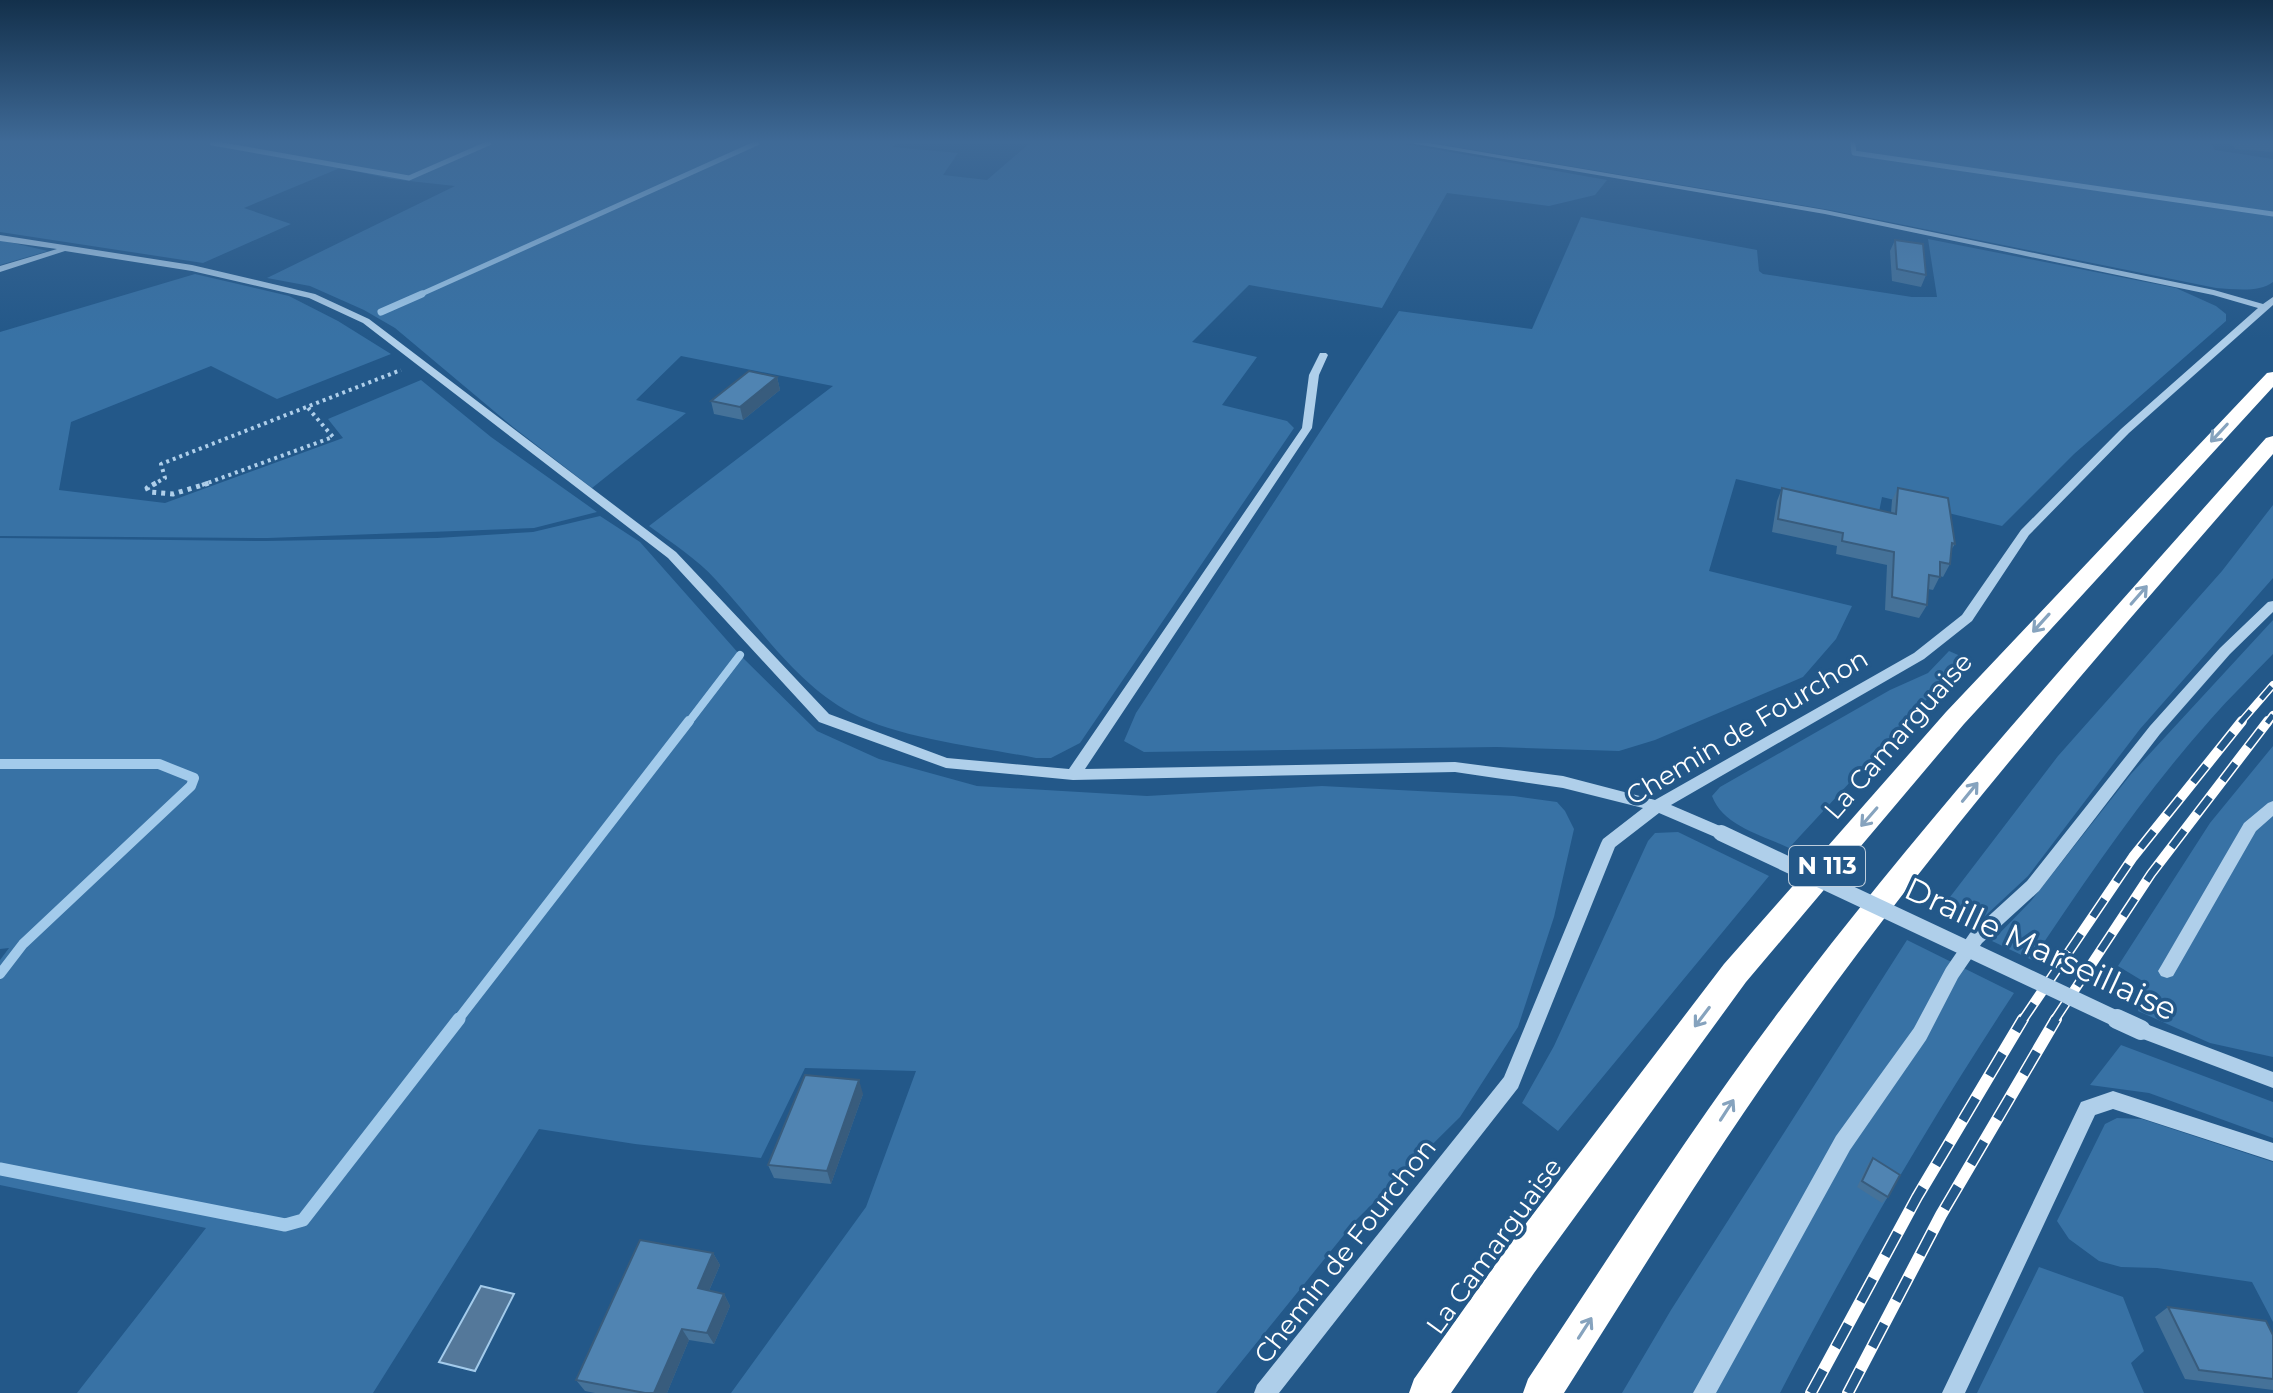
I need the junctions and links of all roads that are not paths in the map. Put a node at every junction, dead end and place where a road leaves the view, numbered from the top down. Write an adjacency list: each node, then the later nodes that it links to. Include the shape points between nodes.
1 (1801, 208): 5 (street)
2 (0, 238): 3 (street, Draille Marseillaise)
3 (74, 248): 4 (street); 10 (street, Draille Marseillaise, via 312,296 366,321 672,555 824,718 946,763)
4 (0, 269)
5 (2269, 303): 11 (street, Chemin de Fourchon, via 2125,431 2025,533 1967,618 1919,656)
6 (1323, 355): 10 (street, via 1314,375 1307,428)
7 (2273, 377): 17 (highway, La Camarguaise / N 113, one-way to 17, via 1966,706 1735,973)
8 (2273, 442): 18 (highway, N 113, one-way to 8, via 1733,1100 1901,876 2023,726)
9 (2273, 605): 19 (street, via 2155,730 2033,886 1976,938 1920,1034 1843,1143)
10 (1073, 775): 11 (street, Draille Marseillaise, via 1455,767 1563,782)
11 (1657, 806): 14 (street, Draille Marseillaise, bridge, via 2141,1030); 16 (street, Chemin de Fourchon, via 1609,843 1511,1082)
12 (2273, 807): 13 (street, via 2250,827)
13 (2167, 971)
14 (2273, 1080)
15 (2273, 1152): 20 (street, via 2113,1100 2088,1108)
16 (1265, 1393)
17 (1428, 1393)
18 (1542, 1393)
19 (1704, 1393)
20 (1953, 1393)

